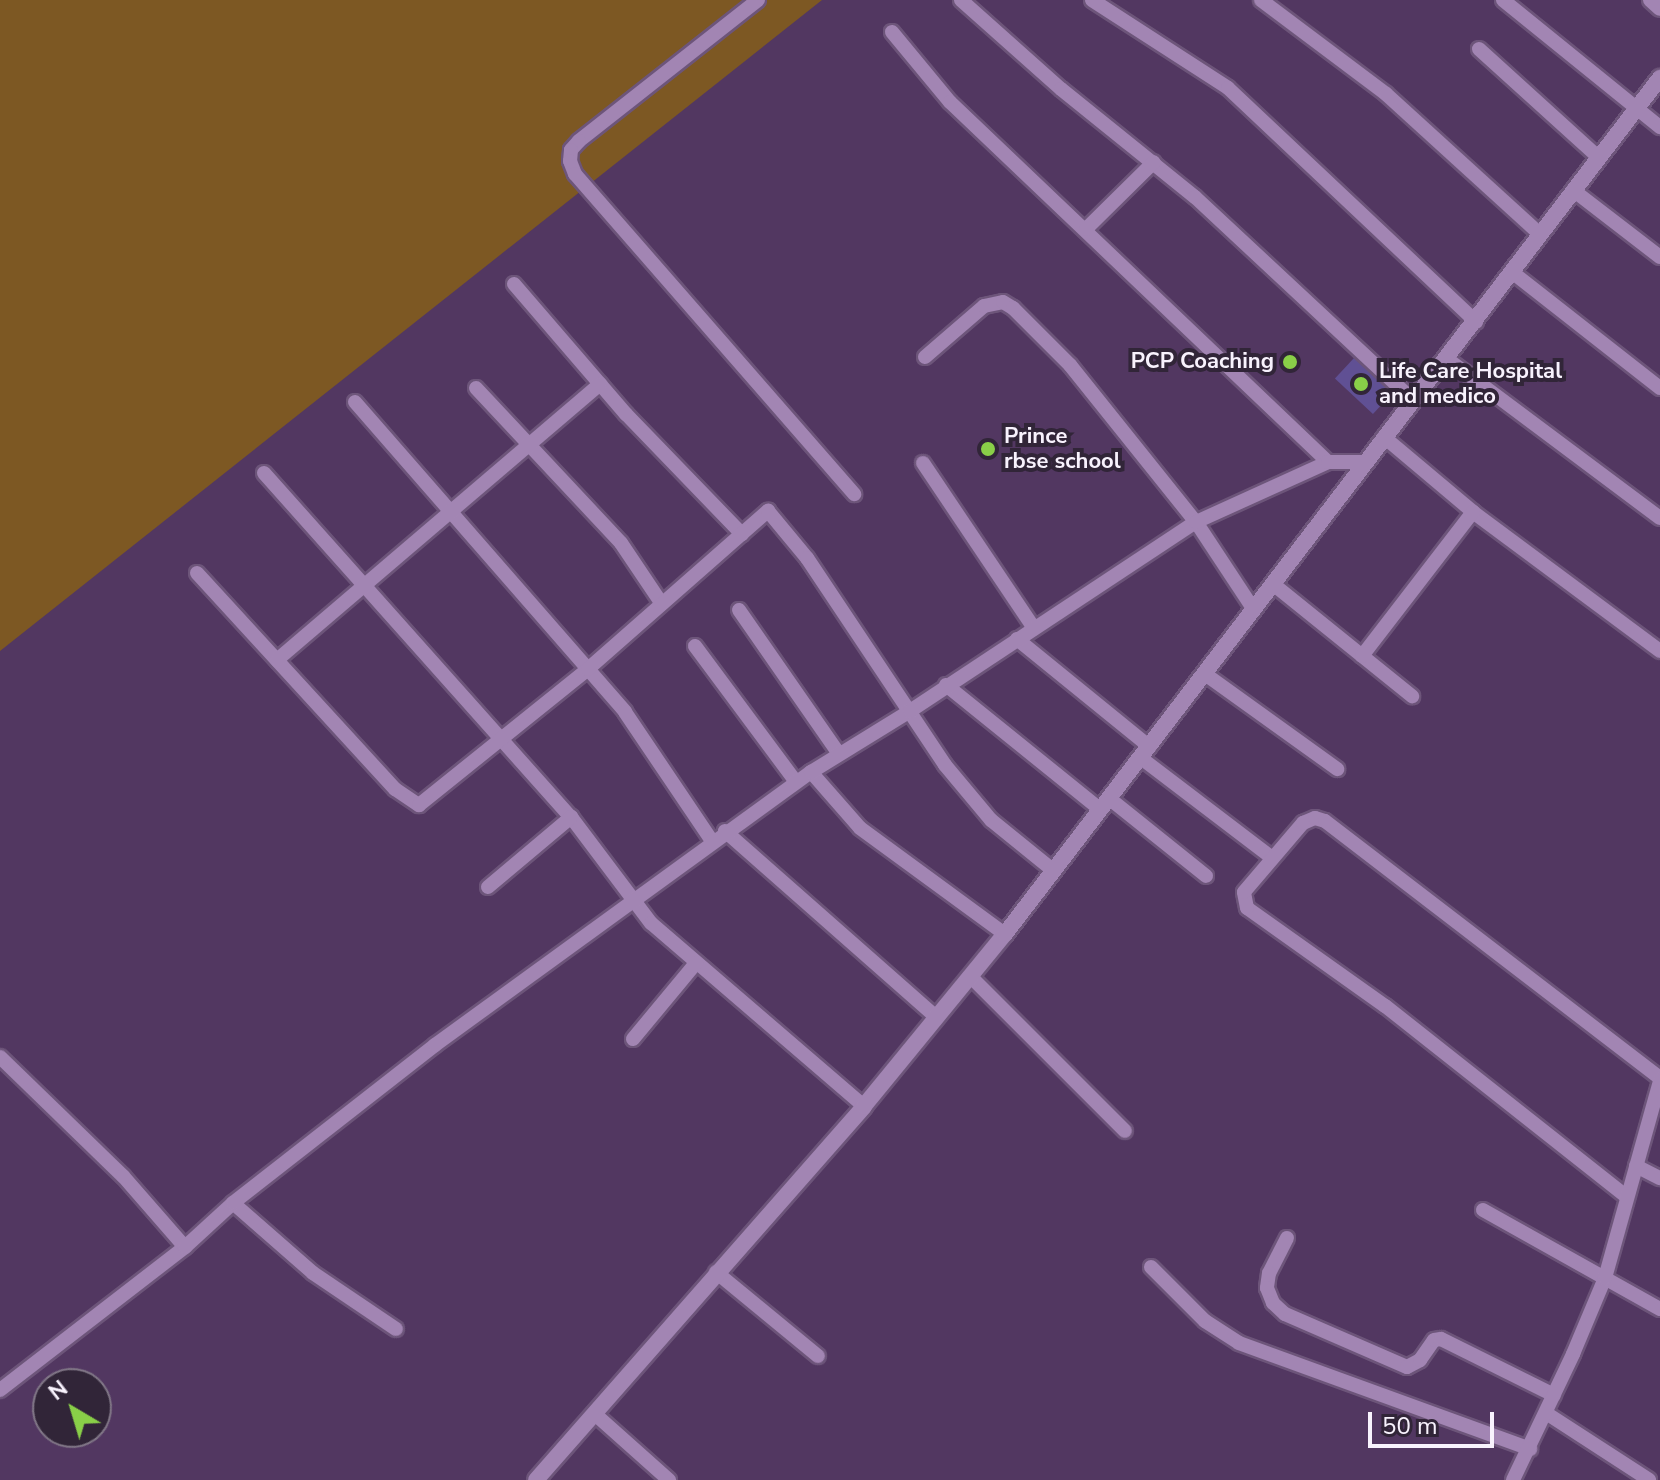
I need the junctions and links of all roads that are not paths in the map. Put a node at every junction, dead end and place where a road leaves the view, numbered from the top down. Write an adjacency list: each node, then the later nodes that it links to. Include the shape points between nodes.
1 (758, 0): 35 (street, via 579,141 570,161 575,174)
2 (961, 0): 14 (street)
3 (1092, 0): 21 (street, via 1228,88)
4 (1261, 0): 17 (street, via 1386,94)
5 (1503, 0): 11 (street)
6 (1650, 0): 7 (street)
7 (1660, 9)
8 (892, 32): 16 (street, via 950,102)
9 (1479, 49): 13 (street)
10 (1660, 78): 11 (street)
11 (1635, 109): 12 (street); 13 (street)
12 (1660, 127)
13 (1598, 157): 15 (street)
14 (1154, 162): 16 (street); 27 (street)
15 (1573, 190): 17 (street); 18 (street)
16 (1086, 229): 31 (street)
17 (1540, 234): 19 (street)
18 (1660, 257)
19 (1512, 272): 21 (street); 26 (street)
20 (514, 284): 24 (street)
21 (1476, 322): 23 (street)
22 (925, 357): 39 (street, via 984,306 1003,302 1037,328 1070,365)
23 (1446, 358): 27 (street); 38 (street)
24 (600, 384): 30 (street); 40 (street)
25 (476, 388): 30 (street)
26 (1660, 388)
27 (1413, 400): 29 (street)
28 (355, 402): 36 (street)
29 (1384, 437): 32 (street); 37 (street)
30 (529, 444): 36 (street); 44 (street, via 621,543)
31 (1328, 462): 32 (street); 39 (street)
32 (1365, 462): 42 (street)
33 (923, 463): 47 (street)
34 (264, 473): 43 (street)
35 (854, 494)
36 (450, 511): 43 (street); 53 (street)
37 (1473, 512): 50 (street); 51 (street)
38 (1660, 518)
39 (1196, 522): 46 (street); 47 (street)
40 (742, 534): 44 (street); 57 (street, via 768,511 807,558)
41 (197, 573): 52 (street)
42 (1273, 584): 46 (street); 51 (street)
43 (365, 585): 52 (street); 58 (street)
44 (662, 604): 53 (street)
45 (739, 610): 60 (street)
46 (1254, 610): 54 (street)
47 (1034, 628): 48 (street)
48 (1017, 639): 55 (street); 59 (street)
49 (695, 646): 63 (street)
50 (1660, 651)
51 (1362, 656): 56 (street)
52 (277, 660): 58 (street, via 412,804 427,802)
53 (588, 669): 58 (street); 67 (street, via 639,731)
54 (1205, 674): 59 (street); 61 (street)
55 (946, 685): 57 (street); 64 (street)
56 (1412, 696)
57 (910, 711): 60 (street); 69 (street, via 933,749 991,820)
58 (504, 740): 65 (street)
59 (1145, 753): 64 (street); 68 (street)
60 (839, 754): 62 (street)
61 (1337, 769)
62 (811, 772): 63 (street); 73 (street, via 860,828)
63 (796, 782): 66 (street)
64 (1106, 804): 69 (street); 70 (street)
65 (571, 817): 71 (street); 72 (street)
66 (725, 831): 67 (street); 76 (street)
67 (712, 841): 72 (street)
68 (1271, 857): 79 (street, via 1303,823 1325,821); 84 (street, via 1244,892 1247,908 1385,1006)
69 (1054, 871): 73 (street)
70 (1206, 876)
71 (488, 887)
72 (633, 900): 74 (street); 85 (street)
73 (1005, 934): 75 (street)
74 (696, 963): 77 (street); 80 (street)
75 (970, 976): 76 (street); 81 (street)
76 (936, 1017): 80 (street)
77 (633, 1039)
78 (0, 1057): 88 (street, via 131,1184)
79 (1660, 1079): 82 (street)
80 (864, 1106): 90 (street)
81 (1125, 1131)
82 (1636, 1166): 83 (street); 84 (street)
83 (1660, 1178)
84 (1627, 1197): 91 (street)
85 (233, 1203): 88 (street); 93 (street, via 313,1273)
86 (1483, 1210): 91 (street)
87 (1287, 1238): 96 (street, via 1267,1288 1285,1314 1407,1367 1441,1339)
88 (185, 1247): 95 (street)
89 (1151, 1267): 99 (street, via 1197,1314 1239,1343)
90 (716, 1272): 94 (street); 98 (street)
91 (1605, 1278): 92 (street); 96 (street)
92 (1660, 1309)
93 (396, 1329)
94 (818, 1356)
95 (0, 1390)
96 (1554, 1395): 97 (street)
97 (1546, 1413): 99 (street); 100 (street)
98 (596, 1415): 101 (street); 102 (street)
99 (1530, 1449): 103 (street)
100 (1644, 1479)
101 (536, 1480)
102 (669, 1480)
103 (1513, 1480)

